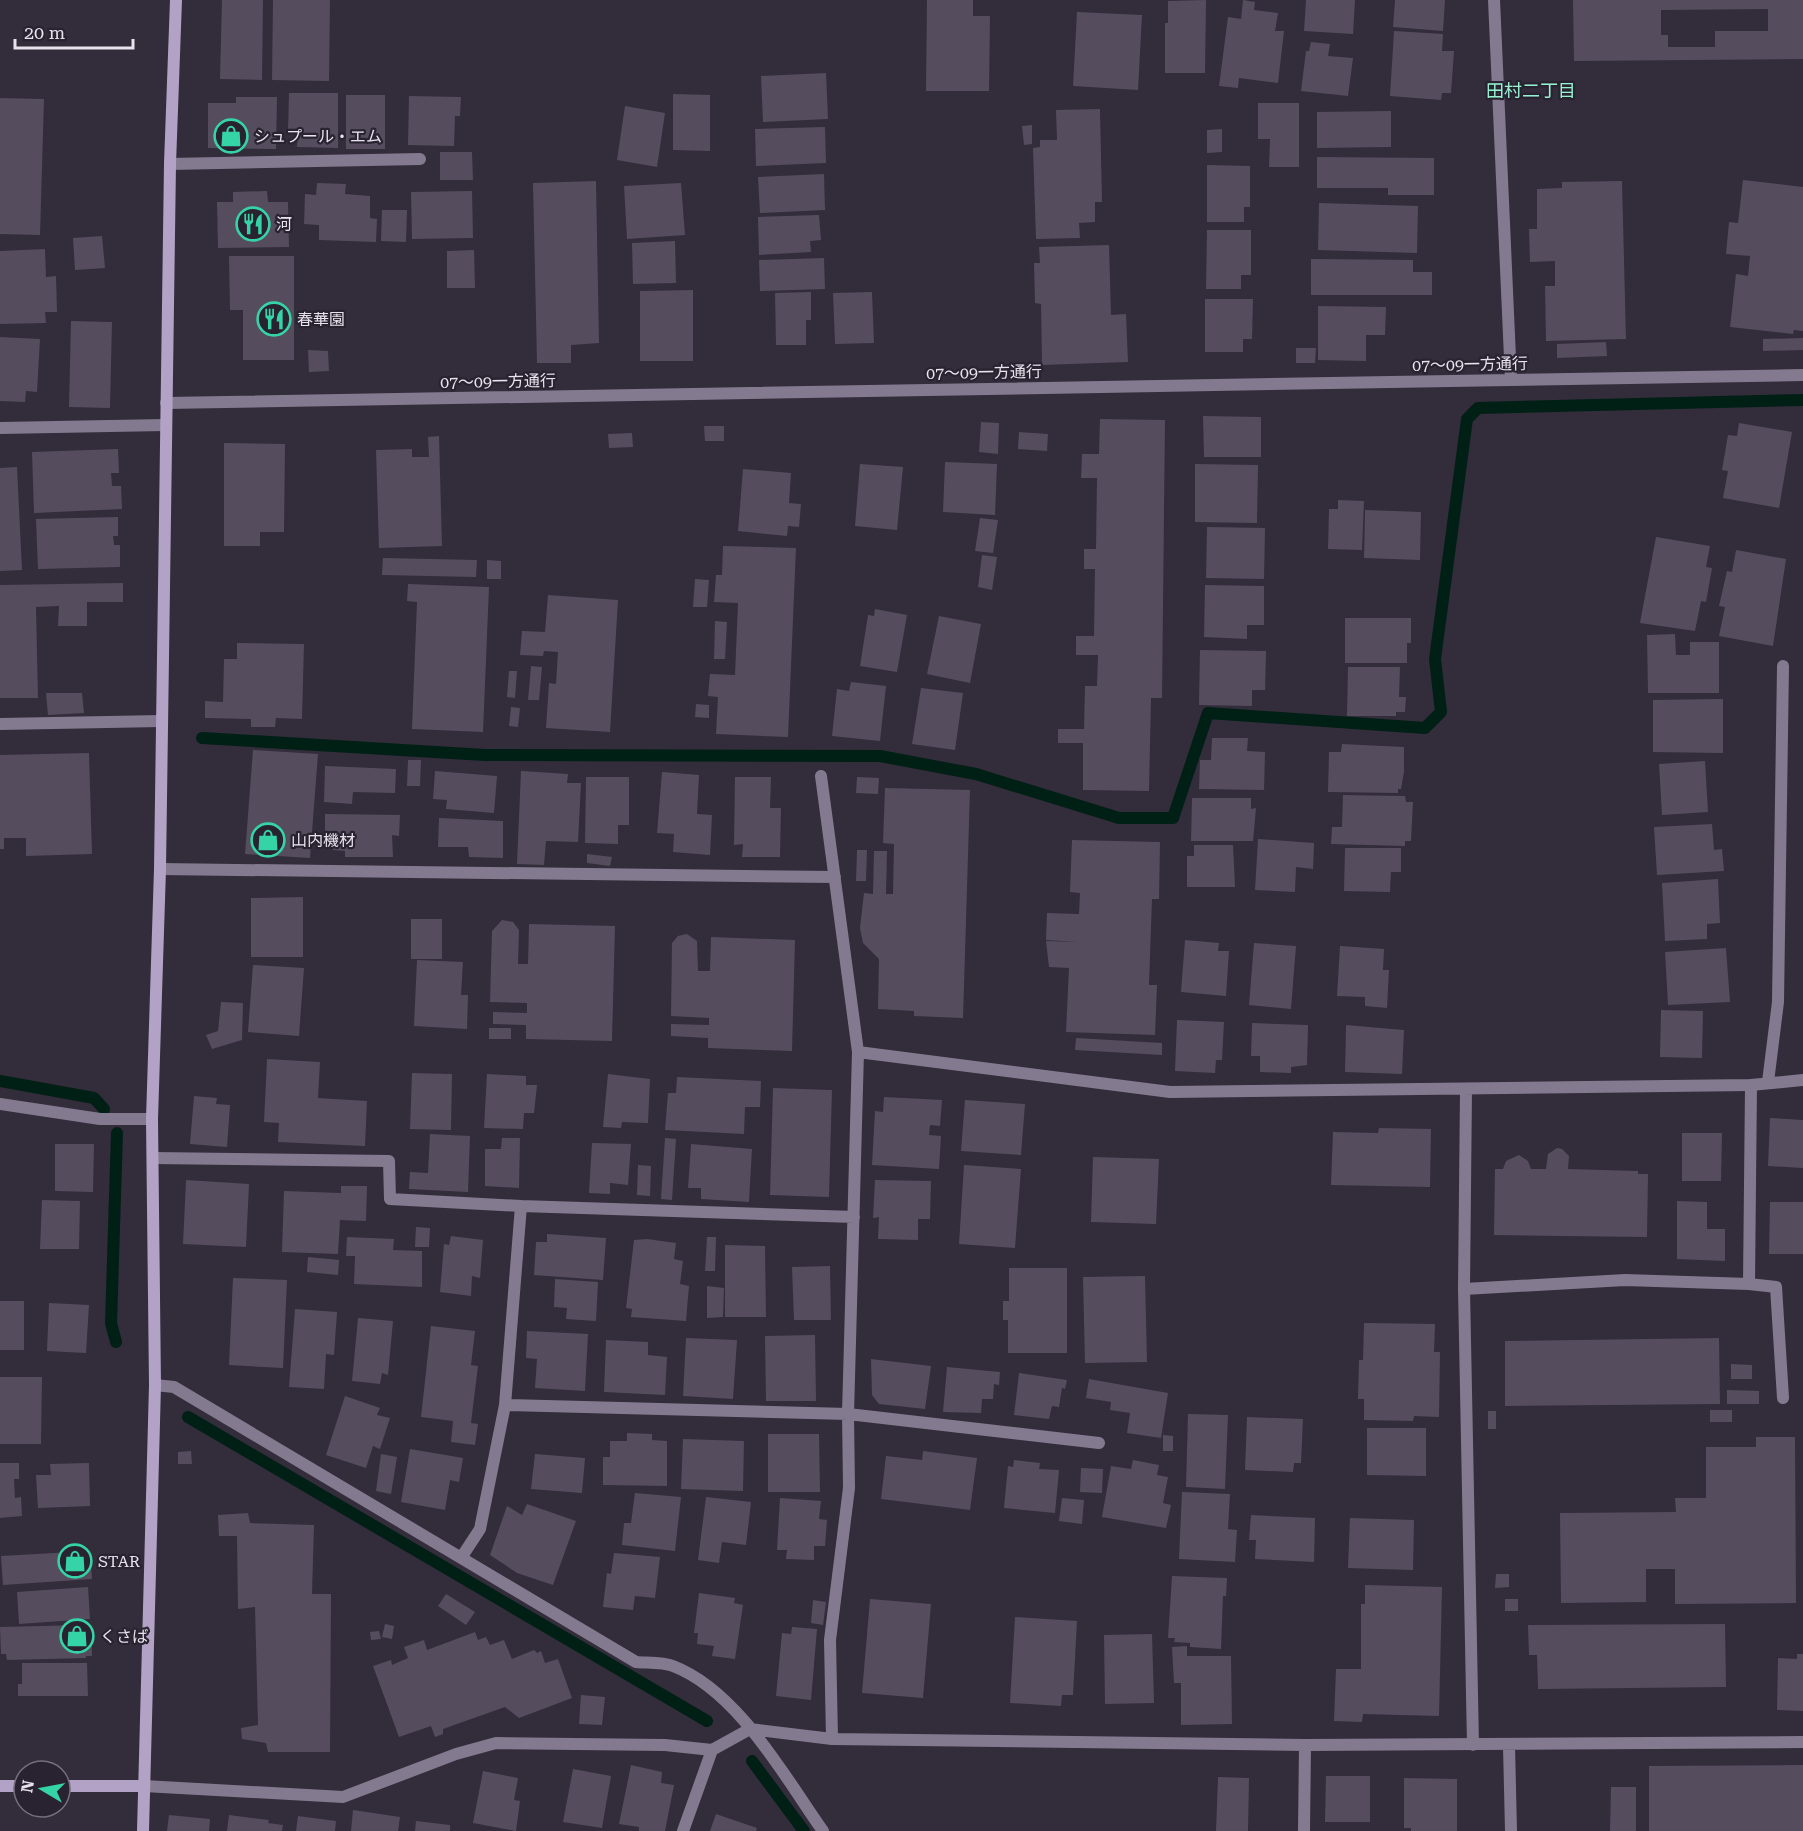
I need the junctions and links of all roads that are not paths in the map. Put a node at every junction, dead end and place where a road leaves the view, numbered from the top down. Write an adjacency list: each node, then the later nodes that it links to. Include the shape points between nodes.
1 (176, 0): 4 (street)
2 (1494, 0): 6 (street)
3 (420, 159): 4 (street)
4 (170, 164): 7 (street)
5 (1803, 375): 6 (street, 07～09一方通行)
6 (1511, 380): 7 (street, 07～09一方通行)
7 (166, 403): 8 (street)
8 (165, 425): 9 (street); 11 (street)
9 (0, 428)
10 (1783, 666): 18 (street, via 1778,1002)
11 (161, 721): 12 (street); 14 (street)
12 (0, 724)
13 (821, 776): 15 (street)
14 (160, 869): 15 (street); 22 (street)
15 (835, 877): 16 (street)
16 (858, 1052): 20 (street, via 1170,1092); 25 (street)
17 (1803, 1080): 18 (street)
18 (1768, 1082): 19 (street)
19 (1751, 1085): 20 (street); 26 (street)
20 (1466, 1090): 27 (street)
21 (0, 1104): 22 (street, via 100,1119)
22 (152, 1119): 23 (street)
23 (153, 1158): 24 (street, via 390,1161 390,1199); 28 (street)
24 (521, 1206): 25 (street); 30 (street)
25 (854, 1217): 31 (street)
26 (1749, 1284): 27 (street, via 1625,1280); 29 (street, via 1776,1287)
27 (1464, 1289): 38 (street)
28 (155, 1385): 33 (street, via 174,1387); 42 (street)
29 (1784, 1398)
30 (504, 1405): 31 (street); 33 (street, via 480,1528)
31 (848, 1414): 32 (street); 35 (street, via 849,1488 830,1640)
32 (1099, 1443)
33 (461, 1558): 34 (street, via 636,1662 672,1665 718,1693)
34 (750, 1729): 35 (street); 40 (street); 45 (street)
35 (832, 1738): 37 (street)
36 (1803, 1742): 39 (street)
37 (1305, 1745): 38 (street); 46 (street)
38 (1473, 1745): 39 (street)
39 (1509, 1746): 47 (street)
40 (712, 1750): 42 (street, via 665,1745 496,1743 343,1797); 44 (street)
41 (72, 1786): 42 (street)
42 (144, 1786): 43 (street)
43 (143, 1831)
44 (683, 1831)
45 (823, 1831)
46 (1304, 1831)
47 (1511, 1831)

